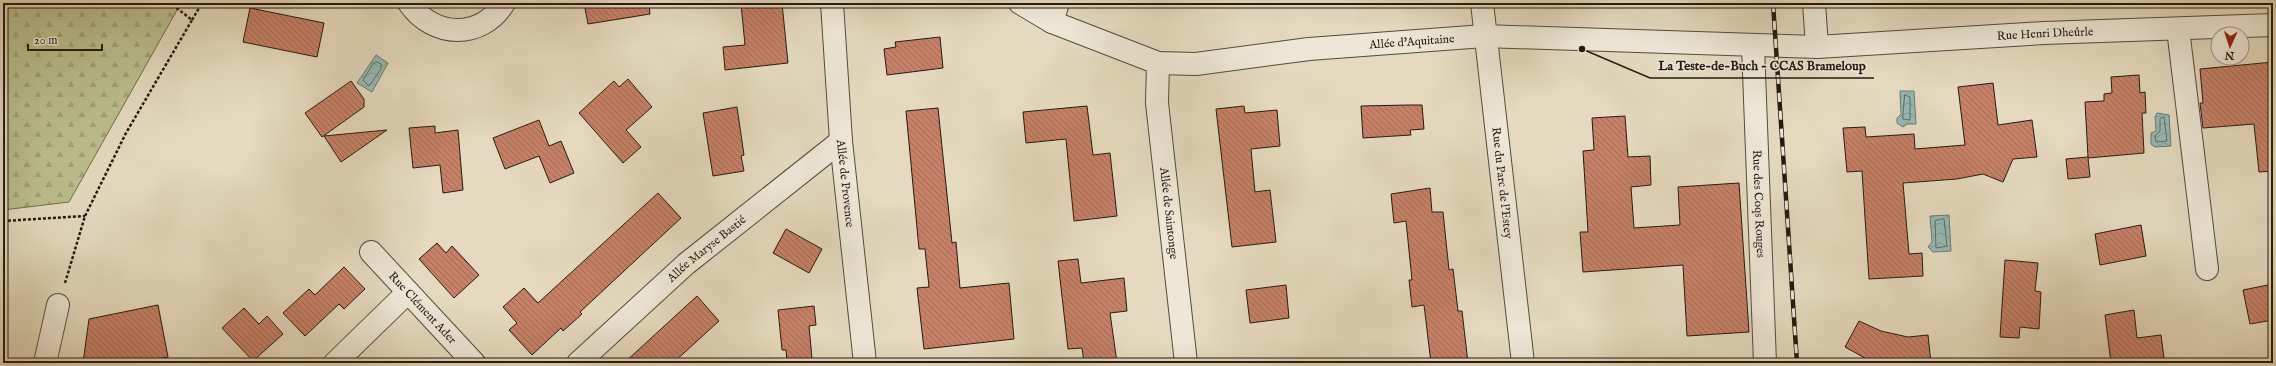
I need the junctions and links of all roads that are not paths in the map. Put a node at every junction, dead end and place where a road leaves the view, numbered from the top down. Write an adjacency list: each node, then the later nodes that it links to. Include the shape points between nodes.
1 (409, 3): 2 (street, via 416,13 432,25 450,30 468,29 485,23 499,12)
2 (504, 3)
3 (832, 3): 14 (street, Allée de Provence)
4 (1020, 3): 7 (street, Allée d'Aquitaine)
5 (1482, 3): 10 (street, Rue du Parc de l'Estey)
6 (1814, 3): 12 (street)
7 (1055, 13): 13 (street, Allée d'Aquitaine)
8 (2273, 25): 9 (street, Rue Henri Dheûrle)
9 (2178, 29): 12 (street, Rue Henri Dheûrle, via 2044,33); 16 (street)
10 (1484, 36): 11 (street, Allée d'Aquitaine); 13 (street, Allée d'Aquitaine, via 1309,49 1196,64); 25 (street, Rue du Parc de l'Estey)
11 (1753, 46): 12 (street, Allée d'Aquitaine); 26 (street, Rue des Coqs Rouges)
12 (1817, 47)
13 (1158, 63): 24 (street, Allée de Saintonge, via 1157,104)
14 (841, 141): 22 (street, Allée Maryse Bastié, via 686,264); 23 (street, Allée de Provence)
15 (371, 252): 17 (street, Rue Clément Ader)
16 (2207, 269)
17 (408, 292): 20 (street); 21 (street, Rue Clément Ader)
18 (58, 305): 19 (street)
19 (45, 363)
20 (334, 363)
21 (474, 363)
22 (578, 363)
23 (865, 363)
24 (1186, 363)
25 (1523, 363)
26 (1765, 363)

